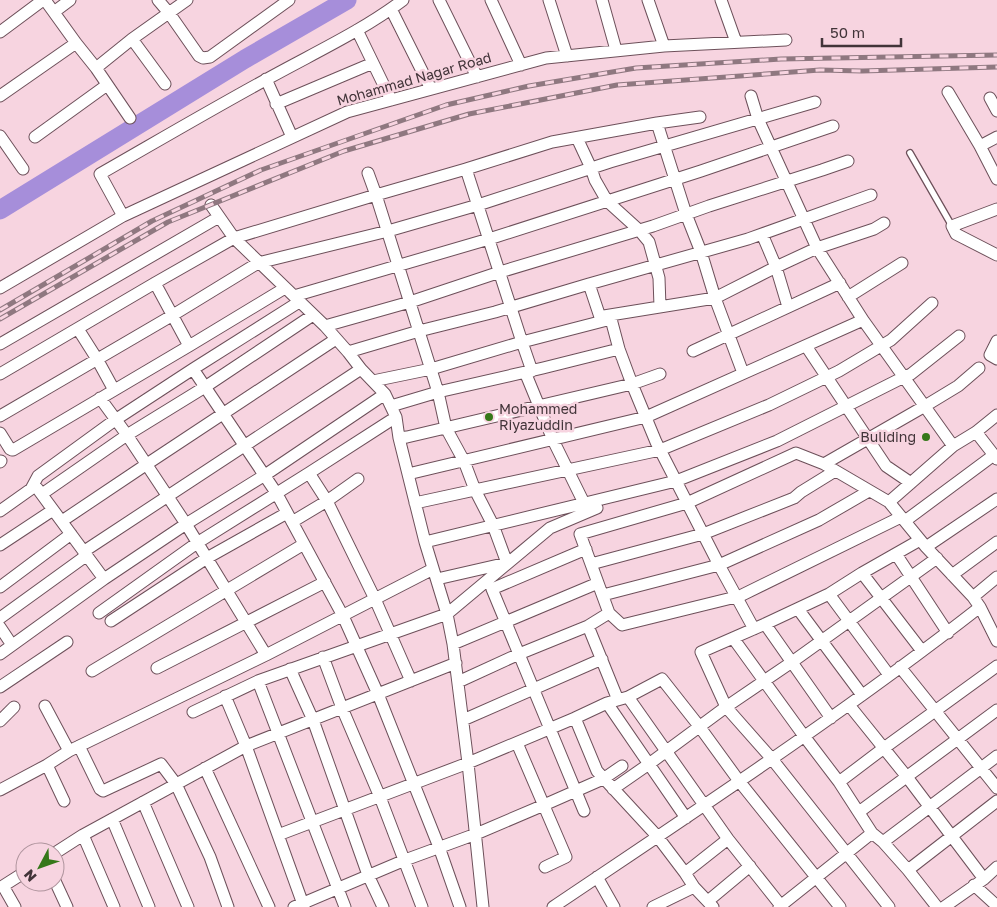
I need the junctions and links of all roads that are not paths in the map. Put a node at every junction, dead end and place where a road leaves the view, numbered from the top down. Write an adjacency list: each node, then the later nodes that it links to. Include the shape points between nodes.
1 (44, 0): 14 (street); 17 (street)
2 (70, 0): 14 (street)
3 (158, 0): 15 (street)
4 (187, 0): 15 (street)
5 (289, 0): 15 (street, via 207,58 199,56)
6 (403, 0): 13 (street)
7 (439, 0): 28 (street)
8 (491, 0): 26 (street)
9 (549, 0): 24 (street)
10 (602, 0): 23 (street)
11 (648, 0): 22 (street)
12 (721, 0): 20 (street)
13 (391, 9): 16 (street); 32 (street)
14 (54, 12): 21 (street)
15 (169, 14): 18 (street)
16 (357, 30): 25 (street); 29 (street)
17 (0, 32)
18 (132, 39): 27 (street); 30 (street)
19 (786, 40): 20 (street, Mohammad Nagar Road)
20 (736, 42): 22 (street, Mohammad Nagar Road)
21 (76, 43): 27 (street); 34 (street)
22 (664, 46): 23 (street, Mohammad Nagar Road)
23 (616, 50): 24 (street, Mohammad Nagar Road)
24 (568, 56): 26 (street, Mohammad Nagar Road)
25 (373, 64): 37 (street); 39 (street)
26 (521, 65): 28 (street, Mohammad Nagar Road)
27 (96, 68): 31 (street)
28 (477, 77): 32 (street, Mohammad Nagar Road)
29 (266, 79): 39 (street); 71 (street, via 146,142 100,174)
30 (165, 84)
31 (107, 85): 42 (street); 47 (street)
32 (431, 89): 37 (street, Mohammad Nagar Road)
33 (948, 92): 52 (street)
34 (0, 96)
35 (751, 96): 43 (street)
36 (990, 98): 40 (street)
37 (391, 100): 48 (street, Mohammad Nagar Road, via 347,112)
38 (816, 102): 43 (street)
39 (276, 104): 48 (street)
40 (997, 111)
41 (700, 117): 44 (street)
42 (130, 118)
43 (758, 119): 51 (street); 53 (street)
44 (657, 123): 49 (street); 51 (street)
45 (833, 126): 53 (street)
46 (0, 136): 54 (street)
47 (35, 137)
48 (292, 137): 71 (street, Mohammad Nagar Road)
49 (577, 138): 57 (street); 59 (street, via 552,142)
50 (997, 138): 52 (street)
51 (664, 146): 57 (street); 62 (street)
52 (980, 146): 61 (street)
53 (771, 147): 62 (street); 63 (street)
54 (4, 149): 58 (street)
55 (910, 153): 75 (lane)
56 (848, 161): 63 (street)
57 (591, 168): 66 (street, via 594,180); 68 (street)
58 (23, 169)
59 (466, 169): 64 (street); 68 (street)
60 (368, 173): 64 (street)
61 (997, 179)
62 (675, 180): 66 (street); 70 (street)
63 (787, 182): 70 (street); 73 (street)
64 (376, 194): 77 (street); 79 (street)
65 (871, 195): 73 (street)
66 (607, 201): 76 (street); 80 (street)
67 (211, 204): 72 (street)
68 (478, 205): 77 (street); 80 (street)
69 (997, 209): 75 (street)
70 (686, 214): 76 (street); 82 (street)
71 (123, 216): 93 (street, Mohammad Nagar Road)
72 (219, 217): 79 (street); 115 (street)
73 (804, 219): 78 (street); 81 (street)
74 (884, 223): 81 (street)
75 (952, 226): 83 (street, via 956,234)
76 (639, 230): 86 (street, via 649,242); 89 (street)
77 (388, 231): 84 (street); 87 (street)
78 (762, 234): 82 (street); 88 (street)
79 (234, 238): 84 (street); 90 (street)
80 (489, 239): 87 (street); 89 (street)
81 (817, 248): 88 (street); 91 (street)
82 (701, 252): 86 (street); 96 (street)
83 (997, 255)
84 (258, 263): 94 (street); 103 (street)
85 (902, 263): 95 (street)
86 (655, 265): 92 (street); 101 (street)
87 (398, 266): 97 (street); 98 (street)
88 (776, 267): 96 (street); 102 (street)
89 (500, 272): 98 (street); 100 (street)
90 (155, 283): 103 (street); 108 (street)
91 (840, 283): 95 (street); 102 (street)
92 (589, 284): 100 (street); 105 (street)
93 (0, 288)
94 (285, 288): 97 (street); 116 (street)
95 (848, 297): 106 (street)
96 (715, 298): 101 (street); 110 (street)
97 (297, 299): 104 (street); 125 (street)
98 (410, 302): 107 (street); 109 (street)
99 (932, 303): 118 (street)
100 (511, 307): 109 (street); 114 (street)
101 (660, 307): 105 (street)
102 (788, 307): 110 (street)
103 (173, 315): 116 (street); 122 (street)
104 (313, 315): 107 (street); 136 (street)
105 (606, 318): 114 (street); 119 (street)
106 (863, 320): 117 (street); 118 (street)
107 (325, 326): 112 (street)
108 (78, 329): 122 (street); 129 (street)
109 (419, 331): 121 (street); 127 (street)
110 (729, 334): 120 (street); 131 (street)
111 (959, 336): 133 (street)
112 (336, 339): 121 (street); 145 (street)
113 (997, 341): 123 (street, via 990,355)
114 (522, 342): 127 (street); 128 (street)
115 (0, 344)
116 (189, 346): 137 (street)
117 (806, 346): 131 (street); 132 (street)
118 (881, 346): 132 (street); 133 (street)
119 (619, 349): 128 (street); 135 (street)
120 (693, 351)
121 (348, 352): 126 (street)
122 (97, 359): 137 (street); 147 (street)
123 (997, 359)
124 (979, 368): 143 (street, via 958,386)
125 (193, 369): 136 (street); 150 (street)
126 (360, 369): 134 (street); 159 (street)
127 (431, 370): 134 (street); 138 (street)
128 (529, 372): 138 (street); 142 (street)
129 (0, 374)
130 (660, 374): 135 (street)
131 (744, 374): 149 (street)
132 (826, 377): 144 (street); 161 (street, via 769,405)
133 (904, 378): 143 (street); 144 (street)
134 (373, 381): 139 (street)
135 (632, 384): 142 (street); 149 (street)
136 (205, 387): 145 (street); 154 (street)
137 (114, 390): 140 (street)
138 (438, 392): 141 (street); 151 (street)
139 (384, 394): 141 (street); 171 (street)
140 (100, 398): 150 (street); 153 (street, via 14,450)
141 (391, 406): 148 (street)
142 (539, 406): 151 (street); 157 (street)
143 (925, 406): 156 (street); 160 (street)
144 (847, 407): 156 (street); 158 (street)
145 (223, 414): 159 (street); 165 (street)
146 (997, 415): 152 (street)
147 (0, 416)
148 (396, 417): 155 (street); 169 (street)
149 (646, 417): 157 (street); 161 (street)
150 (116, 420): 154 (street); 175 (street, via 38,476)
151 (446, 428): 155 (street); 164 (street)
152 (976, 432): 160 (street); 163 (street)
153 (0, 433)
154 (128, 435): 165 (street); 178 (street)
155 (399, 438): 170 (street)
156 (868, 439): 166 (street); 174 (street, via 886,466)
157 (554, 440): 164 (street); 167 (street)
158 (777, 440): 162 (street); 173 (street)
159 (244, 445): 171 (street); 180 (street)
160 (953, 446): 174 (street)
161 (660, 450): 167 (street); 173 (street)
162 (796, 453): 166 (street); 185 (street)
163 (996, 457): 191 (street)
164 (464, 461): 170 (street); 176 (street)
165 (147, 464): 180 (street); 192 (street)
166 (824, 464): 168 (street)
167 (568, 470): 176 (street); 186 (street)
168 (835, 471): 177 (street); 196 (street, via 794,498)
169 (310, 474): 179 (street); 182 (street)
170 (408, 474): 184 (street)
171 (265, 475): 179 (street); 193 (street)
172 (358, 479): 182 (street)
173 (676, 481): 185 (street); 186 (street)
174 (911, 483): 183 (street)
175 (34, 484): 178 (street); 189 (street)
176 (475, 490): 184 (street); 194 (street)
177 (869, 491): 183 (street); 210 (street, via 819,520)
178 (42, 494): 188 (street)
179 (277, 494): 190 (street); 199 (street)
180 (167, 496): 193 (street); 204 (street)
181 (997, 499): 200 (street)
182 (327, 501): 190 (street); 226 (street)
183 (889, 502): 191 (street)
184 (415, 503): 197 (street)
185 (687, 503): 196 (street); 203 (street, via 580,534)
186 (584, 504): 194 (street)
187 (597, 508): 208 (street, via 550,528)
188 (54, 510): 192 (street); 202 (street)
189 (0, 511)
190 (290, 517): 201 (street); 206 (street)
191 (903, 519): 200 (street); 223 (street)
192 (62, 521): 195 (street)
193 (186, 524): 199 (street); 216 (street)
194 (494, 525): 197 (street); 208 (street)
195 (71, 534): 204 (street); 219 (street)
196 (703, 534): 209 (street); 210 (street)
197 (425, 542): 212 (street)
198 (997, 542): 213 (street)
199 (197, 543): 206 (street); 229 (street)
200 (923, 543): 205 (street); 207 (street)
201 (304, 544): 217 (street); 220 (street)
202 (0, 545)
203 (586, 549): 209 (street); 238 (street, via 492,589)
204 (85, 553): 216 (street); 233 (street, via 83,558)
205 (896, 554): 211 (street); 214 (street)
206 (207, 558): 220 (street); 234 (street)
207 (937, 558): 213 (street); 214 (street)
208 (507, 563): 212 (street); 231 (street)
209 (591, 564): 218 (street)
210 (719, 565): 222 (street); 223 (street)
211 (862, 573): 221 (street); 224 (street)
212 (435, 574): 226 (street); 231 (street)
213 (952, 575): 225 (street)
214 (911, 577): 224 (street); 243 (street)
215 (997, 577): 225 (street)
216 (104, 579): 250 (street)
217 (324, 582): 232 (street); 237 (street)
218 (598, 583): 222 (street); 238 (street)
219 (0, 587)
220 (226, 590): 237 (street); 264 (street)
221 (829, 594): 228 (street); 235 (street)
222 (603, 595): 230 (street)
223 (736, 597): 230 (street, via 622,625); 242 (street)
224 (881, 598): 235 (street); 252 (street)
225 (973, 598): 227 (street)
226 (375, 599): 232 (street); 244 (street)
227 (980, 607): 236 (street); 243 (street)
228 (798, 609): 239 (street); 246 (street)
229 (100, 613)
230 (609, 613): 240 (street)
231 (448, 614): 244 (street); 249 (street)
232 (343, 616): 251 (street); 255 (street)
233 (0, 618)
234 (111, 621)
235 (849, 621): 246 (street); 265 (street)
236 (993, 621): 247 (street)
237 (246, 622): 255 (street); 262 (street)
238 (505, 622): 249 (street); 254 (street)
239 (765, 624): 242 (street); 258 (street)
240 (588, 626): 254 (street); 257 (street)
241 (0, 627): 250 (street)
242 (754, 629): 245 (street)
243 (948, 633): 252 (street)
244 (391, 634): 251 (street); 267 (street)
245 (734, 638): 268 (street); 279 (street, via 701,652)
246 (822, 641): 258 (street); 273 (street)
247 (997, 641)
248 (67, 642): 270 (street)
249 (453, 644): 259 (street)
250 (12, 645): 253 (street)
251 (357, 646): 256 (street); 272 (street)
252 (922, 651): 261 (street)
253 (0, 654)
254 (518, 654): 269 (street); 271 (street)
255 (266, 655): 296 (street)
256 (323, 657): 263 (street); 280 (street)
257 (602, 660): 271 (street); 275 (street)
258 (792, 662): 268 (street); 285 (street)
259 (456, 664): 267 (street); 269 (street)
260 (997, 666): 282 (street)
261 (900, 667): 265 (street); 282 (street)
262 (157, 668)
263 (290, 669): 266 (street); 286 (street)
264 (92, 671)
265 (889, 675): 273 (street)
266 (258, 681): 274 (street); 291 (street)
267 (411, 681): 272 (street)
268 (765, 681): 279 (street); 292 (street)
269 (458, 682): 287 (street)
270 (0, 687)
271 (534, 690): 287 (street); 290 (street)
272 (378, 694): 280 (street); 313 (street)
273 (862, 695): 276 (street)
274 (225, 696): 283 (street); 295 (street)
275 (618, 700): 284 (street); 289 (street, via 662,679); 298 (street); 302 (street)
276 (849, 704): 285 (street); 297 (street)
277 (45, 706): 296 (street)
278 (14, 707): 288 (street)
279 (726, 707): 289 (street); 300 (street)
280 (342, 708): 286 (street); 318 (street)
281 (997, 710): 293 (street)
282 (935, 711): 293 (street); 297 (street)
283 (193, 712)
284 (575, 718): 290 (street); 309 (street, via 596,771)
285 (831, 718): 292 (street)
286 (313, 720): 291 (street); 325 (street)
287 (463, 720): 301 (street)
288 (0, 721)
289 (699, 726): 298 (street); 310 (street)
290 (550, 728): 294 (street); 317 (street)
291 (279, 733): 295 (street); 330 (street)
292 (804, 736): 300 (street); 311 (street)
293 (958, 739): 306 (street); 308 (street)
294 (517, 743): 301 (street); 323 (street)
295 (246, 746): 305 (street); 334 (street)
296 (74, 748): 303 (street); 312 (street, via 102,791 161,764)
297 (884, 748): 308 (street); 311 (street)
298 (666, 751): 302 (street); 322 (street)
299 (997, 756): 306 (street)
300 (772, 759): 310 (street); 341 (street)
301 (468, 763): 313 (street); 332 (street)
302 (649, 764): 316 (street); 328 (street)
303 (47, 765): 314 (street); 319 (street)
304 (622, 766): 309 (street)
305 (205, 768): 312 (street); 367 (street)
306 (981, 768): 315 (street); 324 (street)
307 (0, 776): 314 (street)
308 (907, 777): 324 (street); 327 (street)
309 (603, 779): 316 (street); 317 (street)
310 (739, 781): 322 (street); 351 (street)
311 (839, 782): 327 (street)
312 (176, 784): 321 (street); 366 (street, via 210,857)
313 (413, 784): 318 (street); 340 (street)
314 (3, 788)
315 (997, 788)
316 (613, 789): 335 (street)
317 (576, 791): 323 (street); 326 (street)
318 (380, 797): 325 (street); 342 (street)
319 (64, 801)
320 (997, 801): 336 (street)
321 (144, 802): 329 (street); 365 (street)
322 (705, 804): 328 (street); 337 (street)
323 (544, 805): 332 (street); 344 (street, via 566,857)
324 (929, 807): 336 (street); 338 (street)
325 (346, 810): 330 (street); 348 (street)
326 (584, 811)
327 (860, 812): 331 (street)
328 (686, 818): 335 (street)
329 (112, 819): 333 (street); 364 (street)
330 (313, 822): 334 (street); 354 (street)
331 (872, 833): 338 (street); 341 (street)
332 (476, 834): 340 (street); 372 (street)
333 (82, 835): 339 (street); 363 (street)
334 (278, 835): 358 (street)
335 (657, 836): 347 (street); 350 (street)
336 (952, 836): 346 (street); 352 (street)
337 (728, 839): 343 (street); 347 (street)
338 (883, 842): 346 (street)
339 (65, 846)
340 (439, 847): 342 (street); 371 (street)
341 (847, 853): 351 (street); 377 (street)
342 (405, 860): 348 (street); 370 (street)
343 (750, 866): 357 (street); 359 (street)
344 (545, 867)
345 (997, 867): 352 (street)
346 (908, 870): 378 (street)
347 (685, 873): 355 (street)
348 (368, 875): 354 (street); 369 (street)
349 (15, 877): 353 (street)
350 (597, 877): 373 (street); 374 (street)
351 (816, 877): 359 (street); 376 (street)
352 (979, 882): 360 (street); 379 (street)
353 (2, 884): 361 (street)
354 (338, 888): 358 (street); 368 (street)
355 (694, 888): 357 (street); 375 (street)
356 (60, 892): 362 (street)
357 (710, 904)
358 (300, 906)
359 (781, 906)
360 (997, 906)
361 (15, 907)
362 (67, 907)
363 (114, 907)
364 (149, 907)
365 (188, 907)
366 (228, 907)
367 (269, 907)
368 (345, 907)
369 (382, 907)
370 (422, 907)
371 (460, 907)
372 (483, 907)
373 (553, 907)
374 (614, 907)
375 (653, 907)
376 (840, 907)
377 (890, 907)
378 (937, 907)
379 (944, 907)

